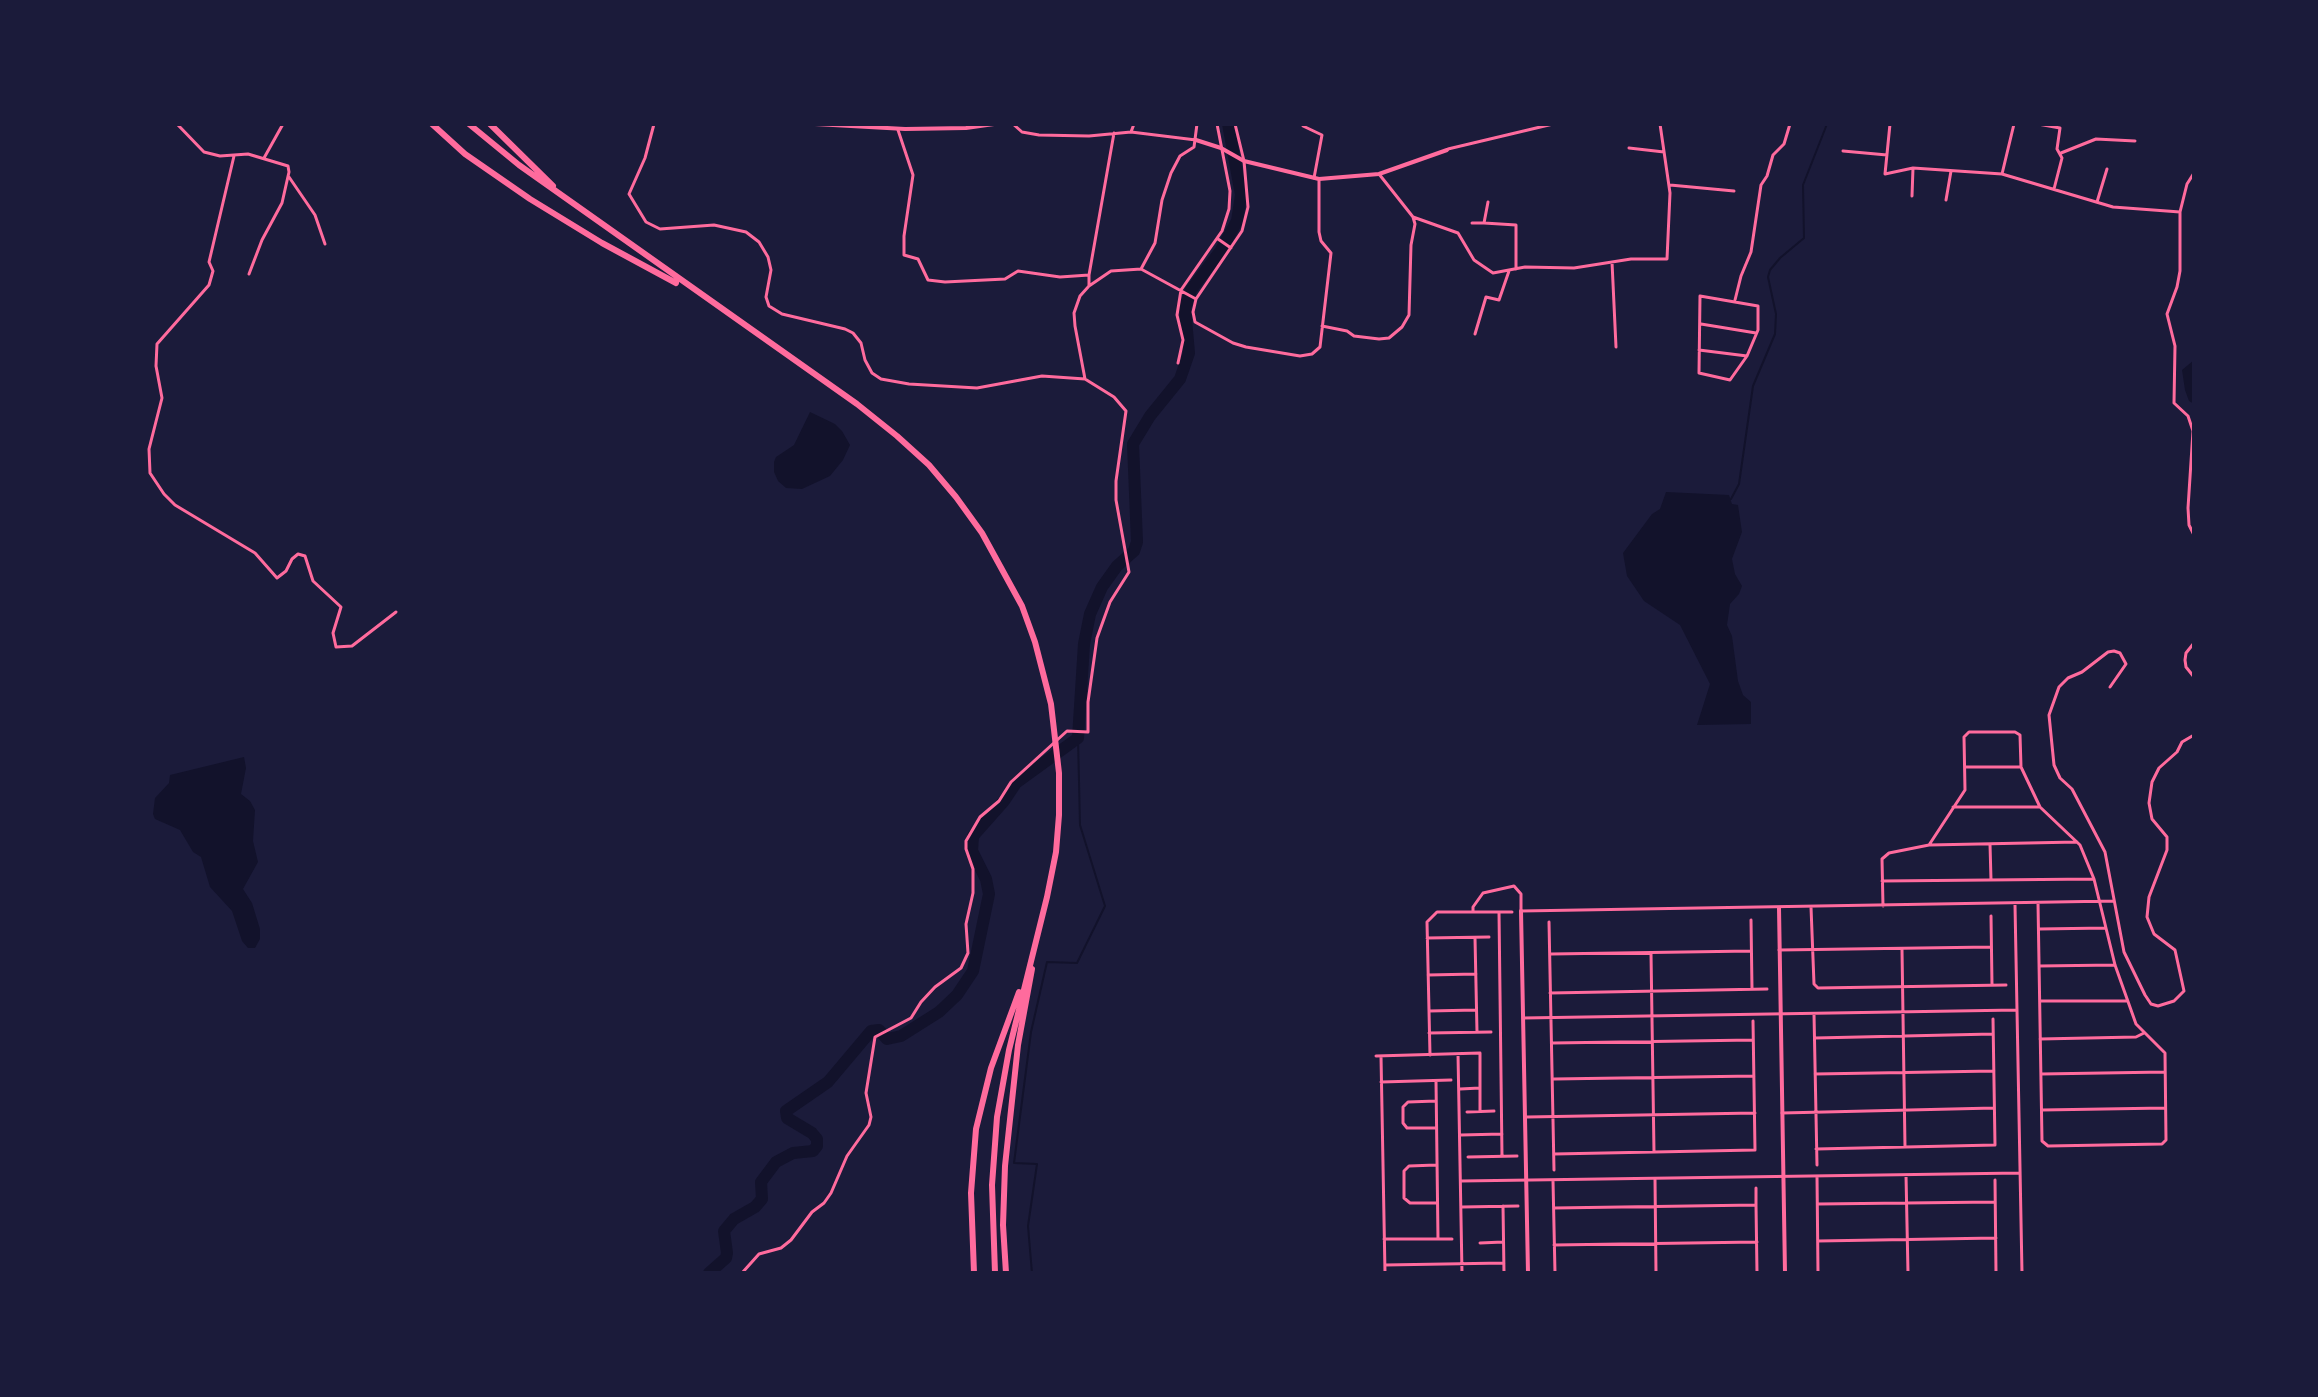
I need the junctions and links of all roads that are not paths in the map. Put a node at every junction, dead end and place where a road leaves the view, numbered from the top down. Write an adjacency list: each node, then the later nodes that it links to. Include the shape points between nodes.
1 (177, 124): 21 (street)
2 (283, 124): 37 (street)
3 (432, 124): 70 (highway, via 530,199)
4 (469, 124): 54 (highway)
5 (490, 124): 54 (highway)
6 (654, 124): 81 (street, via 629,194 646,222 660,229 714,225 746,232 768,257 769,306 853,333 872,373 881,379 977,388 1042,376)
7 (815, 124): 24 (street)
8 (994, 124): 22 (street)
9 (1013, 124): 26 (street, via 1039,135)
10 (1134, 124): 25 (street)
11 (1197, 124): 27 (street)
12 (1217, 124): 29 (street)
13 (1235, 124): 38 (street)
14 (1304, 124): 46 (street, via 1322,135)
15 (1553, 124): 23 (street)
16 (1660, 124): 33 (street)
17 (1790, 124): 72 (street, via 1761,185 1751,252)
18 (1890, 124): 35 (street)
19 (2014, 124): 43 (street)
20 (2038, 124): 34 (street, via 2060,128)
21 (183, 126): 36 (street, via 204,152)
22 (906, 126): 24 (street)
23 (1532, 126): 31 (street)
24 (898, 128): 67 (street, via 913,175 904,255 918,259 928,280 1005,279 1018,271)
25 (1131, 132): 26 (street); 27 (street)
26 (1114, 133): 67 (street)
27 (1196, 140): 29 (street); 63 (street, via 1171,173 1155,243)
28 (2135, 141): 34 (street, via 2096,139)
29 (1222, 148): 38 (street); 59 (street, via 1230,191)
30 (1629, 148): 33 (street)
31 (1447, 150): 42 (street)
32 (1843, 151): 35 (street)
33 (1664, 152): 47 (street)
34 (2060, 154): 48 (street)
35 (1887, 155): 39 (street, via 1885,174)
36 (234, 156): 37 (street); 83 (street, via 209,262 209,285 157,344 162,398 149,449 150,473 175,505 255,553 277,578 298,554 305,556 313,581 341,607 333,633 336,647 352,646)
37 (264, 158): 44 (street, via 288,166)
38 (1242, 160): 46 (street); 61 (street, via 1248,207 1242,231)
39 (1913, 168): 41 (street); 50 (street)
40 (2107, 169): 53 (street)
41 (1951, 171): 43 (street); 51 (street)
42 (1379, 174): 46 (street); 56 (street)
43 (2002, 174): 48 (street)
44 (288, 176): 60 (street, via 315,215); 66 (street, via 275,220)
45 (2193, 176): 55 (street)
46 (1316, 179): 74 (street, via 1319,232 1331,253)
47 (1669, 185): 49 (street); 62 (street, via 1667,259)
48 (2054, 189): 53 (street)
49 (1734, 191)
50 (1912, 196)
51 (1946, 200)
52 (1488, 202): 58 (street)
53 (2097, 202): 55 (street, via 2138,211)
54 (577, 207): 70 (highway)
55 (2180, 212): 82 (street, via 2180,271 2167,314 2175,346 2174,403 2188,416 2193,431 2188,508)
56 (1413, 217): 65 (street, via 1458,233 1474,260 1493,273); 74 (street, via 1409,315 1402,327 1379,339)
57 (1472, 223): 58 (street)
58 (1484, 223): 64 (street, via 1516,225)
59 (1219, 240): 61 (street); 69 (street)
60 (325, 244)
61 (1230, 248): 71 (street)
62 (1612, 262): 64 (street); 77 (street)
63 (1141, 269): 68 (street, via 1111,271); 69 (street)
64 (1516, 269): 65 (street)
65 (1509, 271): 76 (street, via 1499,300 1486,297)
66 (249, 274)
67 (1089, 275): 68 (street)
68 (1089, 286): 81 (street, via 1074,313)
69 (1181, 290): 71 (street); 80 (street, via 1177,315 1183,340)
70 (697, 294): 109 (highway, via 877,420 929,465 990,546 1022,606 1055,730 1059,815)
71 (1194, 298): 74 (street, via 1195,322 1246,347 1312,354 1320,347)
72 (1735, 301): 73 (street, via 1700,296); 75 (street, via 1758,306)
73 (1699, 324): 75 (street); 78 (street)
74 (1322, 326)
75 (1756, 333): 79 (street)
76 (1475, 334)
77 (1616, 347)
78 (1698, 350): 79 (street); 79 (street, via 1699,373 1730,380)
79 (1747, 356)
80 (1178, 363)
81 (1085, 379): 237 (street, via 1126,411 1116,500 1129,572 1110,602 1097,638 1088,732 1067,731 980,817 966,841 973,893 966,924 968,953 961,968 935,987 911,1018 875,1037 866,1093 869,1125 847,1156 831,1193 791,1240 759,1254)
82 (2194, 535)
83 (396, 612)
84 (2194, 643): 85 (street, via 2185,660)
85 (2194, 677)
86 (2110, 687): 98 (street, via 2126,664 2114,651 2059,687 2048,725 2054,765 2105,852)
87 (2194, 735): 98 (street, via 2159,768 2149,803 2152,819 2167,837 2167,850 2147,917 2154,934 2178,959 2182,996 2151,1004 2124,952)
88 (1964, 767): 89 (street); 89 (street, via 1964,737 1969,732 2020,735); 90 (street, via 1965,790)
89 (2021, 767): 91 (street)
90 (1953, 807): 91 (street); 94 (street)
91 (2040, 807): 92 (street)
92 (2077, 842): 93 (street); 95 (street)
93 (1990, 844): 94 (street); 96 (street)
94 (1929, 845): 97 (street, via 1889,853 1882,859)
95 (2094, 879): 96 (street); 99 (street)
96 (1991, 880): 97 (street)
97 (1882, 881): 102 (street)
98 (2114, 901): 99 (street)
99 (2102, 902): 101 (street); 113 (street)
100 (2015, 903): 101 (street); 102 (street); 140 (street)
101 (2038, 903): 114 (street)
102 (1883, 906): 103 (street)
103 (1811, 907): 104 (street); 121 (street)
104 (1779, 908): 105 (street); 120 (street)
105 (1521, 911): 106 (street, via 1521,894 1514,886 1483,893); 146 (street)
106 (1473, 912): 107 (street); 116 (street, via 1437,912 1427,922)
107 (1499, 912): 108 (street); 191 (street)
108 (1512, 912)
109 (1043, 914): 125 (highway); 240 (highway, via 1018,1045 1007,1144)
110 (1991, 916): 118 (street)
111 (1751, 920): 122 (street)
112 (1549, 922): 124 (street)
113 (2106, 928): 114 (street); 126 (street)
114 (2039, 929): 127 (street)
115 (1489, 937): 117 (street)
116 (1427, 938): 117 (street); 129 (street)
117 (1475, 938): 128 (street)
118 (1991, 947): 119 (street); 130 (street)
119 (1902, 949): 121 (street); 132 (street)
120 (1779, 950): 121 (street); 143 (street)
121 (1812, 950): 132 (street, via 1818,988)
122 (1751, 951): 123 (street); 133 (street)
123 (1651, 953): 124 (street); 135 (street)
124 (1550, 954): 136 (street)
125 (1030, 962): 238 (highway, via 991,1068 976,1129 971,1193); 239 (highway, via 997,1117 992,1185)
126 (2115, 965): 127 (street); 138 (street)
127 (2039, 966): 137 (street)
128 (1476, 974): 129 (street); 139 (street)
129 (1428, 975): 141 (street)
130 (1992, 985): 131 (street); 132 (street)
131 (2006, 985)
132 (1903, 986): 142 (street)
133 (1752, 989): 134 (street); 135 (street)
134 (1767, 989)
135 (1651, 991): 136 (street); 145 (street)
136 (1550, 993): 147 (street)
137 (2040, 1001): 138 (street); 157 (street)
138 (2127, 1001): 153 (street)
139 (1476, 1010): 141 (street); 150 (street)
140 (2017, 1010): 142 (street); 203 (street)
141 (1429, 1011): 152 (street)
142 (1903, 1013): 144 (street); 155 (street)
143 (1780, 1014): 144 (street); 145 (street); 186 (street)
144 (1814, 1014): 156 (street)
145 (1652, 1016): 147 (street); 159 (street)
146 (1523, 1018): 147 (street); 189 (street)
147 (1551, 1018): 160 (street)
148 (1993, 1019): 154 (street)
149 (1753, 1021): 158 (street)
150 (1477, 1032): 151 (street); 152 (street)
151 (1491, 1032)
152 (1429, 1033): 162 (street)
153 (2144, 1033): 157 (street); 164 (street, via 2165,1053)
154 (1993, 1034): 155 (street); 163 (street)
155 (1904, 1036): 156 (street); 165 (street)
156 (1815, 1038): 166 (street)
157 (2040, 1039): 167 (street)
158 (1753, 1040): 159 (street); 168 (street)
159 (1652, 1041): 160 (street); 169 (street)
160 (1551, 1043): 170 (street)
161 (1458, 1054): 162 (street); 174 (street, via 1480,1053); 175 (street)
162 (1430, 1055): 173 (street, via 1379,1056)
163 (1994, 1071): 165 (street); 177 (street)
164 (2165, 1072): 167 (street); 178 (street)
165 (1904, 1073): 166 (street); 179 (street)
166 (1815, 1074): 183 (street)
167 (2041, 1074): 180 (street)
168 (1754, 1076): 169 (street); 185 (street)
169 (1653, 1078): 170 (street); 187 (street)
170 (1552, 1079): 188 (street)
171 (1451, 1080): 172 (street)
172 (1436, 1081): 173 (street); 176 (street)
173 (1381, 1082): 224 (street)
174 (1480, 1088): 175 (street); 181 (street)
175 (1459, 1089): 192 (street)
176 (1436, 1101): 190 (street); 190 (street, via 1408,1102 1403,1123 1407,1128)
177 (1994, 1108): 179 (street); 193 (street, via 1995,1145)
178 (2165, 1108): 180 (street); 180 (street, via 2162,1144 2048,1146 2042,1141)
179 (1905, 1109): 183 (street); 193 (street)
180 (2042, 1110)
181 (1480, 1111): 182 (street); 184 (street)
182 (1494, 1111)
183 (1816, 1111): 186 (street); 194 (street)
184 (1467, 1112)
185 (1755, 1113): 187 (street); 195 (street, via 1755,1150)
186 (1782, 1113): 205 (street)
187 (1653, 1115): 188 (street); 195 (street)
188 (1553, 1116): 189 (street); 196 (street)
189 (1526, 1117): 208 (street)
190 (1436, 1128): 200 (street)
191 (1502, 1134): 192 (street); 197 (street)
192 (1460, 1135): 211 (street)
193 (1905, 1147): 194 (street)
194 (1816, 1149): 201 (street)
195 (1654, 1152): 196 (street)
196 (1554, 1154): 202 (street)
197 (1502, 1156): 198 (street); 199 (street)
198 (1517, 1156)
199 (1468, 1157)
200 (1437, 1165): 214 (street); 214 (street, via 1409,1166 1404,1171 1404,1198 1410,1203)
201 (1817, 1165)
202 (1554, 1170)
203 (2020, 1173): 204 (street); 252 (street)
204 (1906, 1175): 206 (street); 215 (street)
205 (1783, 1176): 206 (street); 207 (street); 248 (street)
206 (1817, 1176): 216 (street)
207 (1655, 1179): 209 (street); 221 (street)
208 (1527, 1180): 209 (street); 211 (street); 244 (street)
209 (1553, 1180): 222 (street)
210 (1995, 1180): 213 (street)
211 (1461, 1181): 220 (street)
212 (1756, 1188): 217 (street)
213 (1995, 1202): 215 (street); 223 (street)
214 (1437, 1203): 225 (street)
215 (1906, 1203): 216 (street); 227 (street)
216 (1818, 1204): 228 (street)
217 (1756, 1205): 221 (street); 230 (street)
218 (1503, 1206): 219 (street); 220 (street); 229 (street)
219 (1518, 1206)
220 (1461, 1207): 235 (street)
221 (1655, 1207): 222 (street); 232 (street)
222 (1554, 1208): 233 (street)
223 (1996, 1238): 227 (street); 251 (street)
224 (1384, 1239): 225 (street); 236 (street)
225 (1438, 1239): 226 (street)
226 (1452, 1239)
227 (1907, 1240): 228 (street); 250 (street)
228 (1818, 1241): 249 (street)
229 (1503, 1242): 231 (street); 234 (street)
230 (1757, 1242): 232 (street); 247 (street)
231 (1480, 1243)
232 (1656, 1244): 233 (street); 246 (street)
233 (1554, 1245): 245 (street)
234 (1504, 1263): 235 (street); 243 (street)
235 (1462, 1264): 236 (street); 242 (street)
236 (1385, 1265): 241 (street)
237 (742, 1273)
238 (974, 1273)
239 (995, 1273)
240 (1006, 1273)
241 (1385, 1273)
242 (1462, 1273)
243 (1504, 1273)
244 (1528, 1273)
245 (1555, 1273)
246 (1656, 1273)
247 (1757, 1273)
248 (1785, 1273)
249 (1818, 1273)
250 (1908, 1273)
251 (1996, 1273)
252 (2022, 1273)

